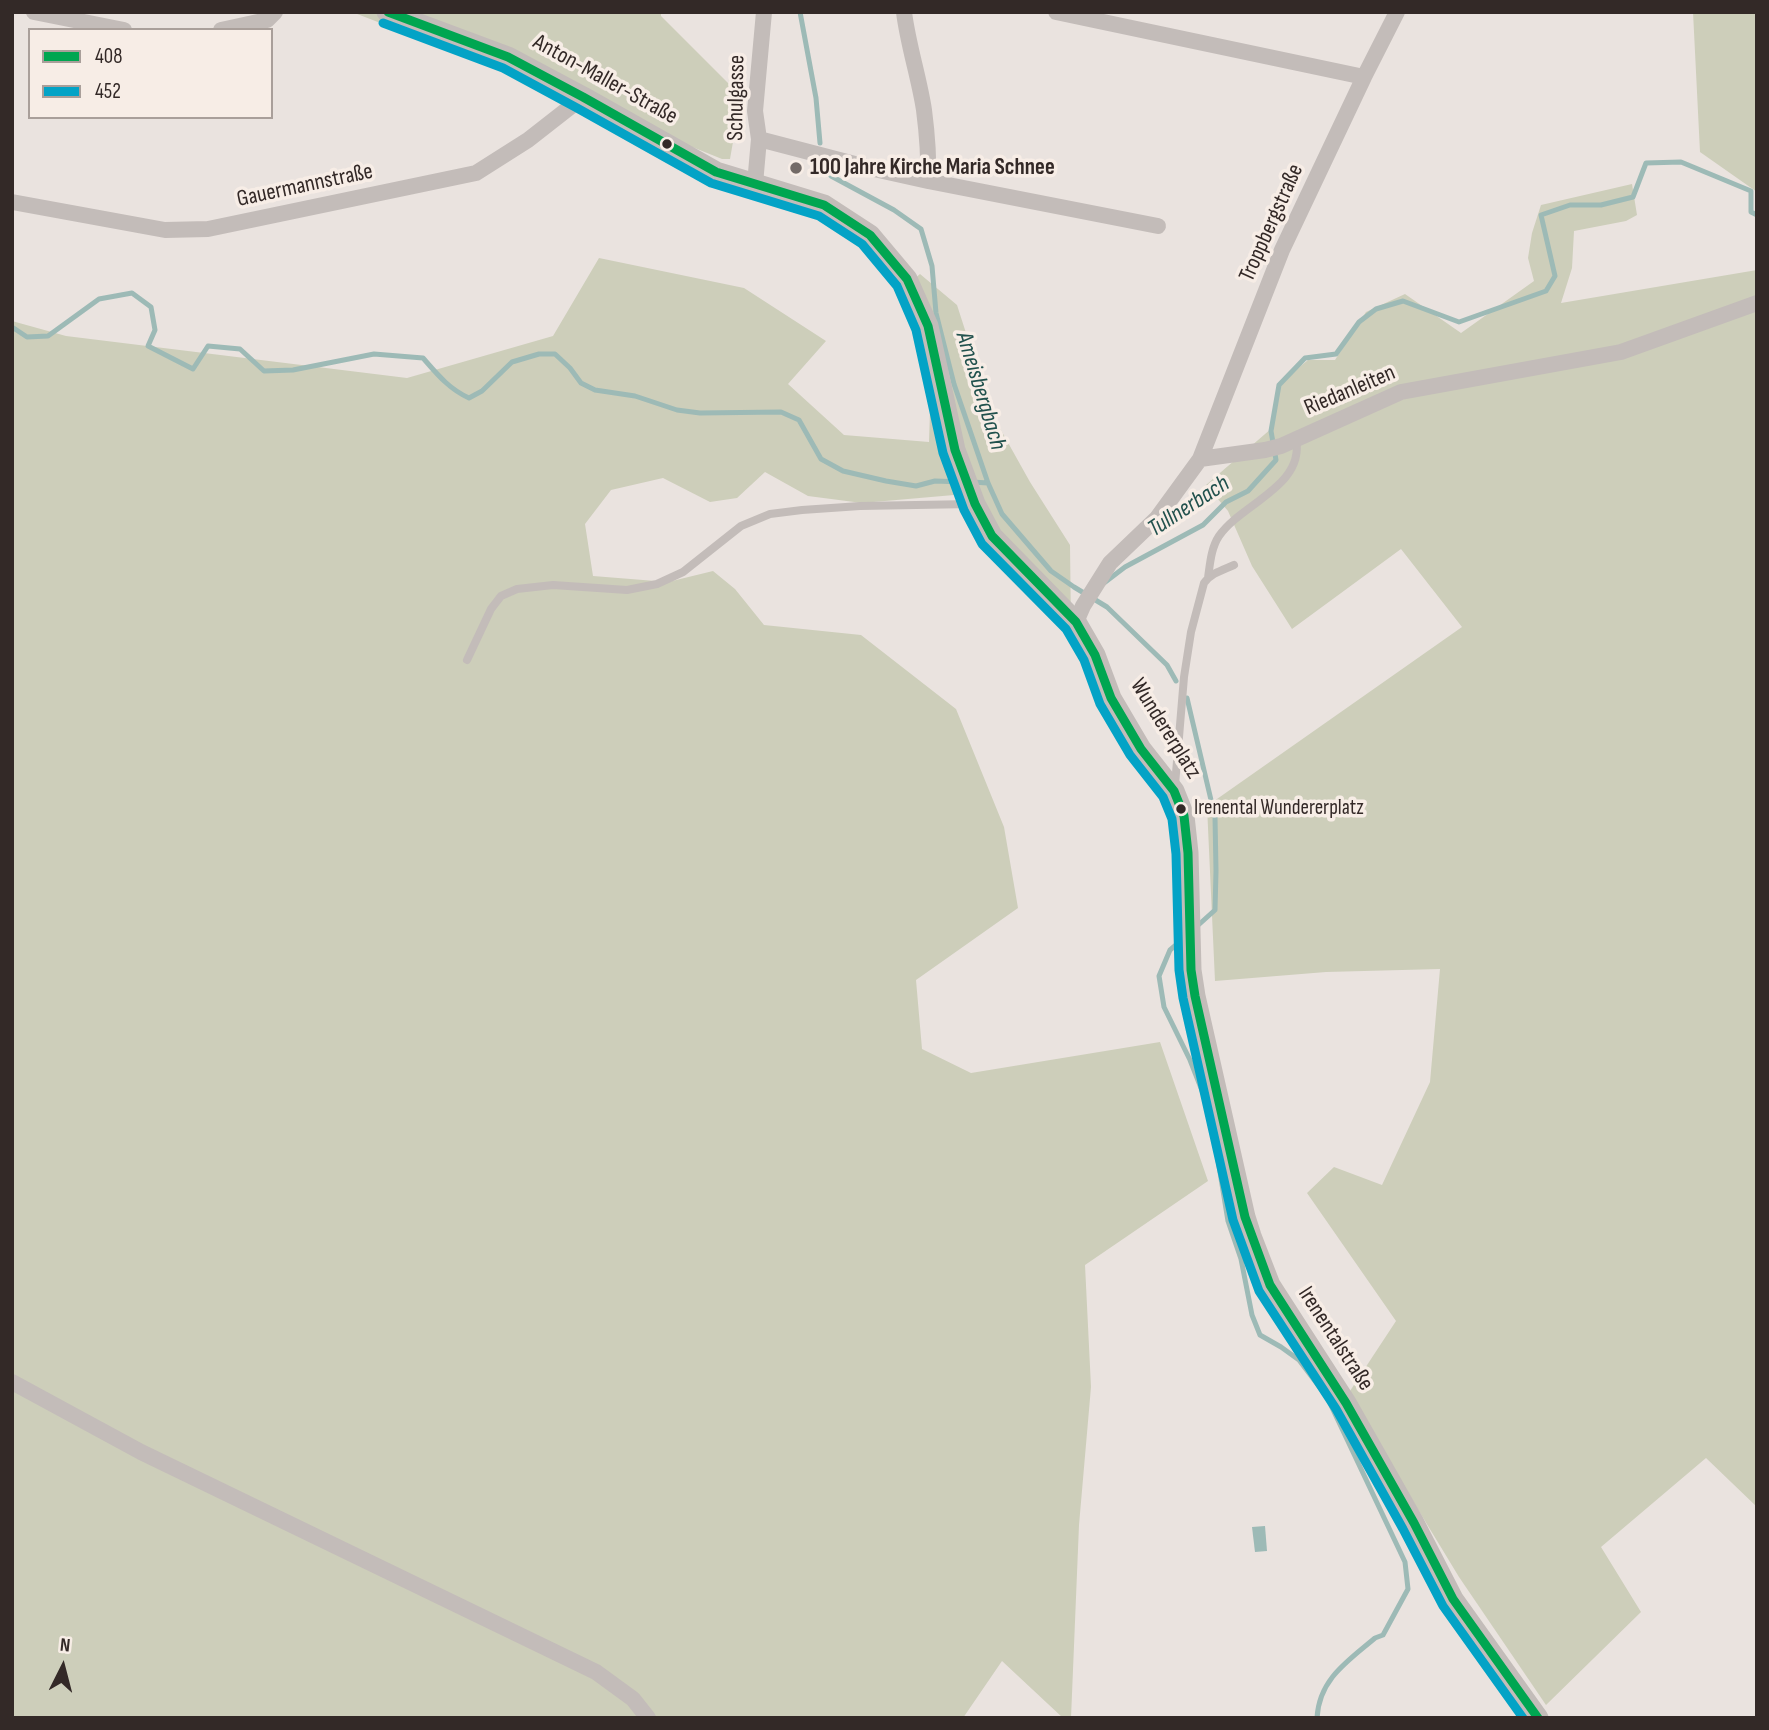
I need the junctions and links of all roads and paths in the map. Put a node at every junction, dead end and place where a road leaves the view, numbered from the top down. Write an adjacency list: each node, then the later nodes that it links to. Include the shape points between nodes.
1 (34, 12): 8 (street)
2 (275, 12): 9 (street, via 267,20)
3 (387, 12): 11 (street, Anton-Maller-Straße, via 508,57)
4 (764, 12): 12 (street, Schulgasse, via 755,111)
5 (904, 12): 13 (street, via 924,108)
6 (1056, 12): 10 (street)
7 (1397, 12): 10 (street, Troppbergstraße)
8 (114, 28)
9 (230, 28)
10 (1364, 77): 19 (street, Troppbergstraße, via 1282,250)
11 (583, 97): 14 (street, Anton-Maller-Straße, via 716,172); 15 (street, Gauermannstraße, via 476,173 208,229 165,230)
12 (759, 139): 13 (street); 14 (street, Schulgasse)
13 (928, 181): 16 (street)
14 (755, 184): 20 (street, via 824,205 870,235 907,279 928,326 955,450)
15 (12, 202)
16 (1158, 226)
17 (1757, 303): 18 (street, Riedanleiten, via 1621,352 1401,392)
18 (1296, 439): 19 (street, Riedanleiten, via 1273,448); 22 (lane, via 1294,466 1219,537)
19 (1200, 458): 23 (street, via 1157,518 1110,563)
20 (973, 499): 23 (street, via 992,536); 24 (lane, via 770,514 741,526 683,572 657,584 627,590 553,585 517,589 502,596 491,610)
21 (1234, 565): 22 (lane)
22 (1208, 578): 25 (lane, via 1191,632)
23 (1080, 614): 25 (street, Wundererplatz, via 1111,698 1141,749)
24 (467, 660)
25 (1174, 791): 26 (street, Wundererplatz, via 1184,816 1188,853)
26 (1189, 948): 29 (street, Irenentalstraße, via 1195,996 1245,1217 1270,1286 1346,1403 1452,1599)
27 (12, 1382): 28 (street, via 141,1452 596,1672 633,1699)
28 (648, 1718)
29 (1538, 1718)

